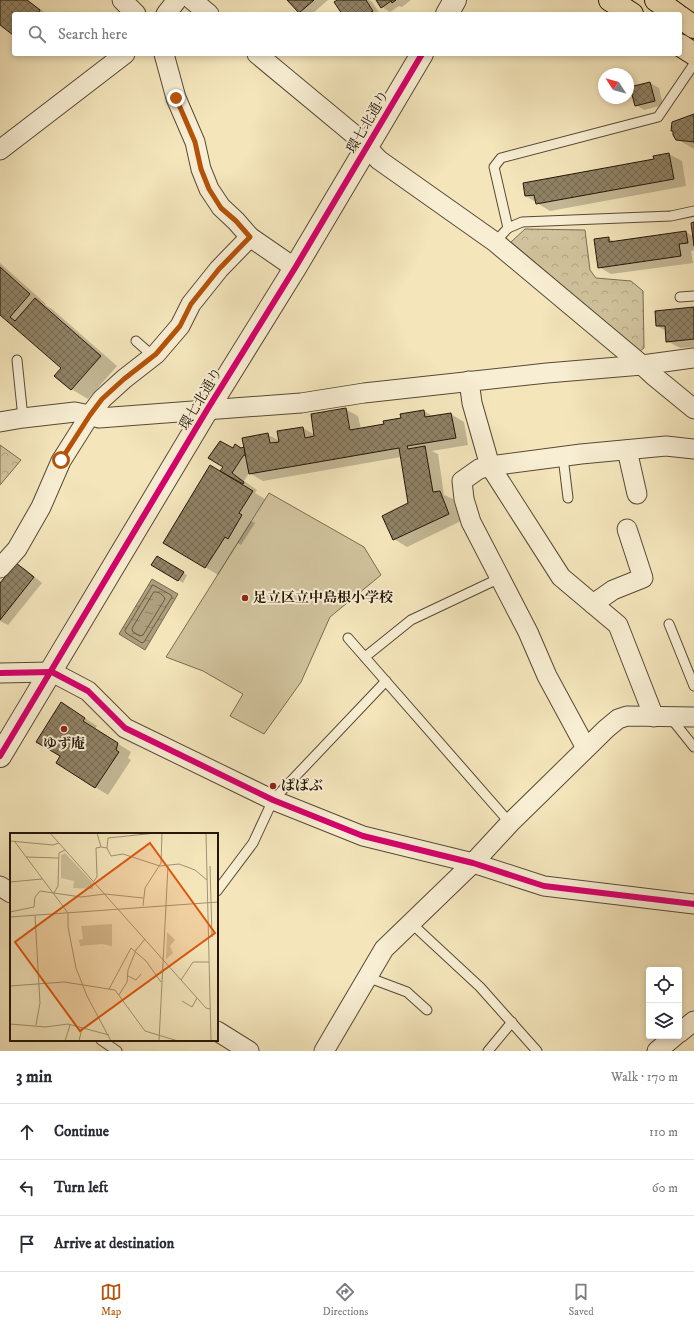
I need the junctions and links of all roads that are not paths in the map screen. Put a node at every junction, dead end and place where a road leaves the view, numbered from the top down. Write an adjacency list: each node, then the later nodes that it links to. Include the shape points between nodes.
1 (122, 0): 7 (street)
2 (177, 0): 8 (street)
3 (192, 0): 9 (street)
4 (455, 0): 10 (street)
5 (610, 0): 11 (highway)
6 (656, 0): 12 (highway)
7 (134, 12)
8 (168, 12)
9 (207, 12)
10 (448, 12)
11 (629, 12)
12 (673, 12)
13 (682, 18): 14 (highway)
14 (694, 27)
15 (682, 46): 16 (highway)
16 (694, 54)
17 (122, 56): 23 (street)
18 (165, 56): 26 (street, via 176,98 195,142 209,189 221,208)
19 (260, 56): 22 (street)
20 (421, 56): 22 (street, 環七北通り)
21 (694, 64): 25 (lane, via 658,117 502,158 494,167)
22 (367, 148): 25 (street, via 379,160); 27 (street, 環七北通り)
23 (0, 150)
24 (694, 211): 25 (lane, via 671,216 522,222)
25 (502, 235): 34 (street)
26 (250, 237): 27 (street); 31 (street, via 219,269 191,304 180,326)
27 (295, 268): 37 (street, 環七北通り)
28 (694, 296): 29 (lane)
29 (680, 297)
30 (136, 341): 31 (lane)
31 (153, 356): 38 (street, via 124,379)
32 (694, 358): 34 (street)
33 (17, 360): 39 (lane)
34 (642, 364): 35 (street); 36 (street)
35 (469, 382): 37 (street, via 364,393 301,403); 44 (street, via 472,403)
36 (694, 409)
37 (208, 410): 38 (street, via 99,418); 54 (street, 環七北通り)
38 (90, 415): 39 (street, via 75,412); 48 (street, via 61,460 41,507 17,549)
39 (23, 418): 40 (street)
40 (0, 422)
41 (694, 449): 42 (street, via 666,446)
42 (627, 450): 43 (street); 45 (street)
43 (563, 457): 44 (street); 46 (lane)
44 (490, 466): 49 (street, via 479,469 462,481 471,522); 50 (street, via 562,577)
45 (636, 494)
46 (568, 498)
47 (628, 529): 50 (street, via 643,578 613,590)
48 (0, 568)
49 (500, 578): 53 (lane, via 411,620); 61 (street, via 547,676)
50 (593, 604): 58 (street, via 618,626)
51 (668, 624): 57 (lane)
52 (348, 638): 53 (lane)
53 (365, 657): 56 (lane)
54 (52, 672): 55 (street); 62 (street, 環七北通り); 63 (street, via 88,691 124,728)
55 (0, 673)
56 (386, 681): 63 (lane); 64 (lane)
57 (694, 686)
58 (662, 717): 59 (street); 60 (lane); 61 (street, via 627,716 618,719)
59 (694, 717)
60 (694, 747)
61 (586, 748): 64 (street)
62 (0, 756)
63 (273, 800): 65 (street, via 363,836); 67 (lane, via 253,843)
64 (510, 823): 65 (street)
65 (473, 863): 69 (street, via 544,886); 70 (street)
66 (0, 886): 68 (street)
67 (218, 890)
68 (10, 892)
69 (694, 904)
70 (411, 923): 71 (street, via 384,949); 73 (lane, via 480,987)
71 (367, 977): 72 (lane, via 407,992); 79 (street)
72 (428, 1010)
73 (512, 1022): 80 (lane); 81 (lane)
74 (686, 1031): 82 (street)
75 (218, 1032): 78 (street)
76 (102, 1041): 77 (lane)
77 (116, 1051)
78 (248, 1051)
79 (324, 1051)
80 (488, 1051)
81 (536, 1051)
82 (657, 1051)

